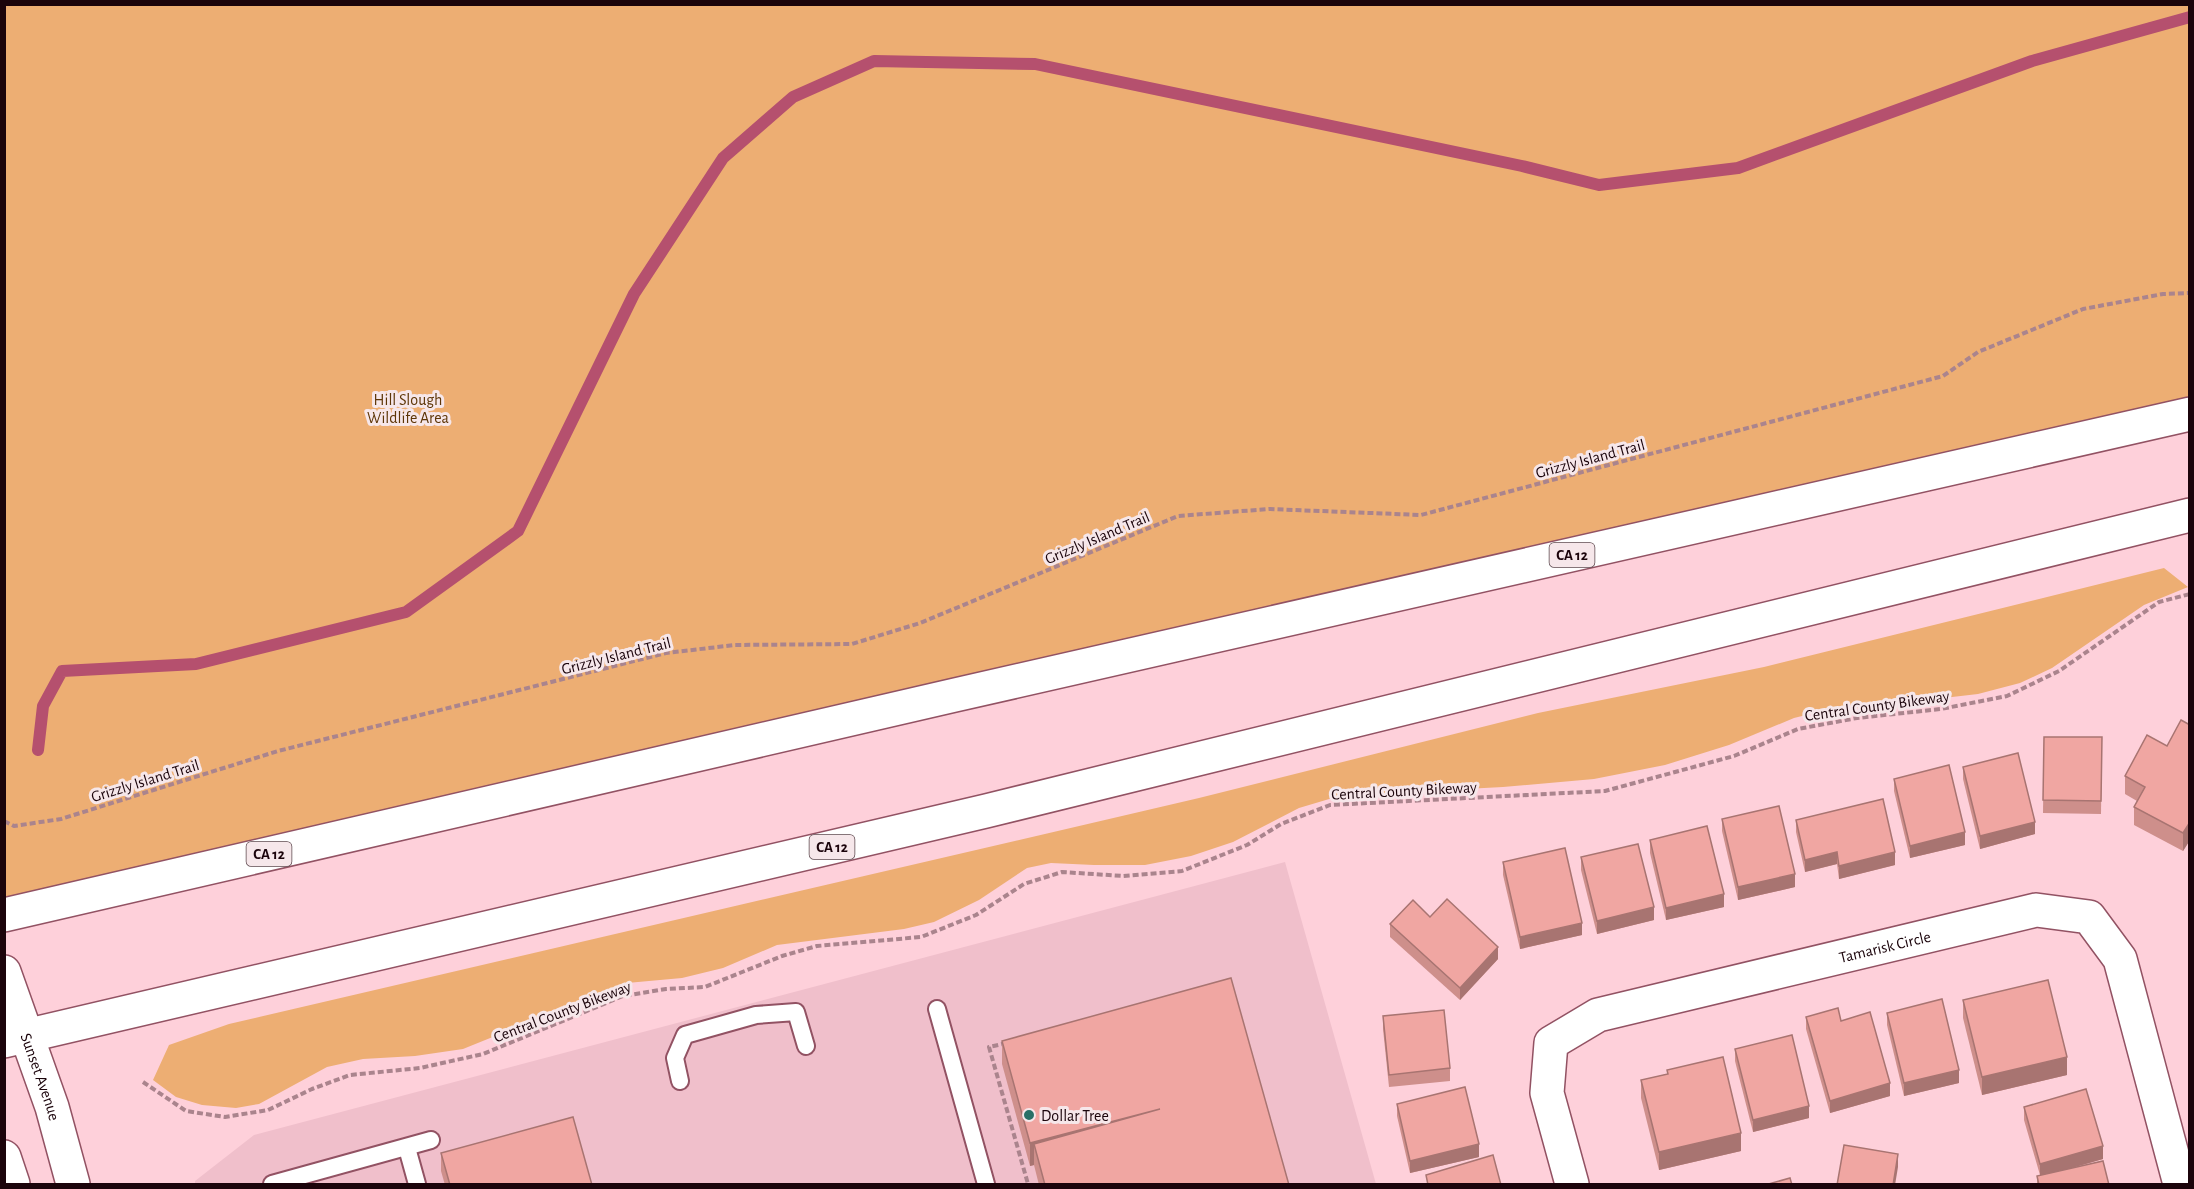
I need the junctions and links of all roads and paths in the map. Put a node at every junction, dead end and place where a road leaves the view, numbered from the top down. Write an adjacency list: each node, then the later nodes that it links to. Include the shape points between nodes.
1 (2190, 293): 5 (path, Grizzly Island Trail, via 2163,294 2083,309 1978,352 1943,376 1421,515 1269,509 1178,516 920,623 852,644 735,645 666,653 278,752 62,819 14,826)
2 (2190, 414): 6 (main road, CA 12)
3 (2190, 515): 9 (main road, CA 12, via 986,811)
4 (2190, 594): 12 (path, Central County Bikeway, via 2159,602 2059,671 2007,696 1798,729 1734,756 1605,791 1330,805 1182,871 1123,876 1062,872 1024,884 976,915 921,937 817,946 705,987 623,996 483,1054 420,1068 350,1074 268,1110 225,1117 186,1112)
5 (4, 821)
6 (4, 915)
7 (4, 972): 9 (main road, Sunset Avenue)
8 (937, 1009): 22 (lane)
9 (16, 1038): 20 (main road, Sunset Avenue, via 52,1107)
10 (1011, 1041): 23 (path, via 989,1047)
11 (806, 1046): 13 (lane, via 796,1012 756,1015 684,1035 675,1058)
12 (143, 1082)
13 (680, 1082)
14 (431, 1140): 15 (lane)
15 (407, 1148): 17 (lane); 21 (lane)
16 (4, 1157): 19 (main road)
17 (313, 1179): 18 (lane)
18 (275, 1184)
19 (13, 1185)
20 (73, 1185)
21 (417, 1185)
22 (986, 1185)
23 (1028, 1185)
24 (1572, 1185): 25 (main road, Tamarisk Circle, via 1546,1093 1551,1043 1598,1015 2036,910 2089,917 2120,959)
25 (2180, 1185)

